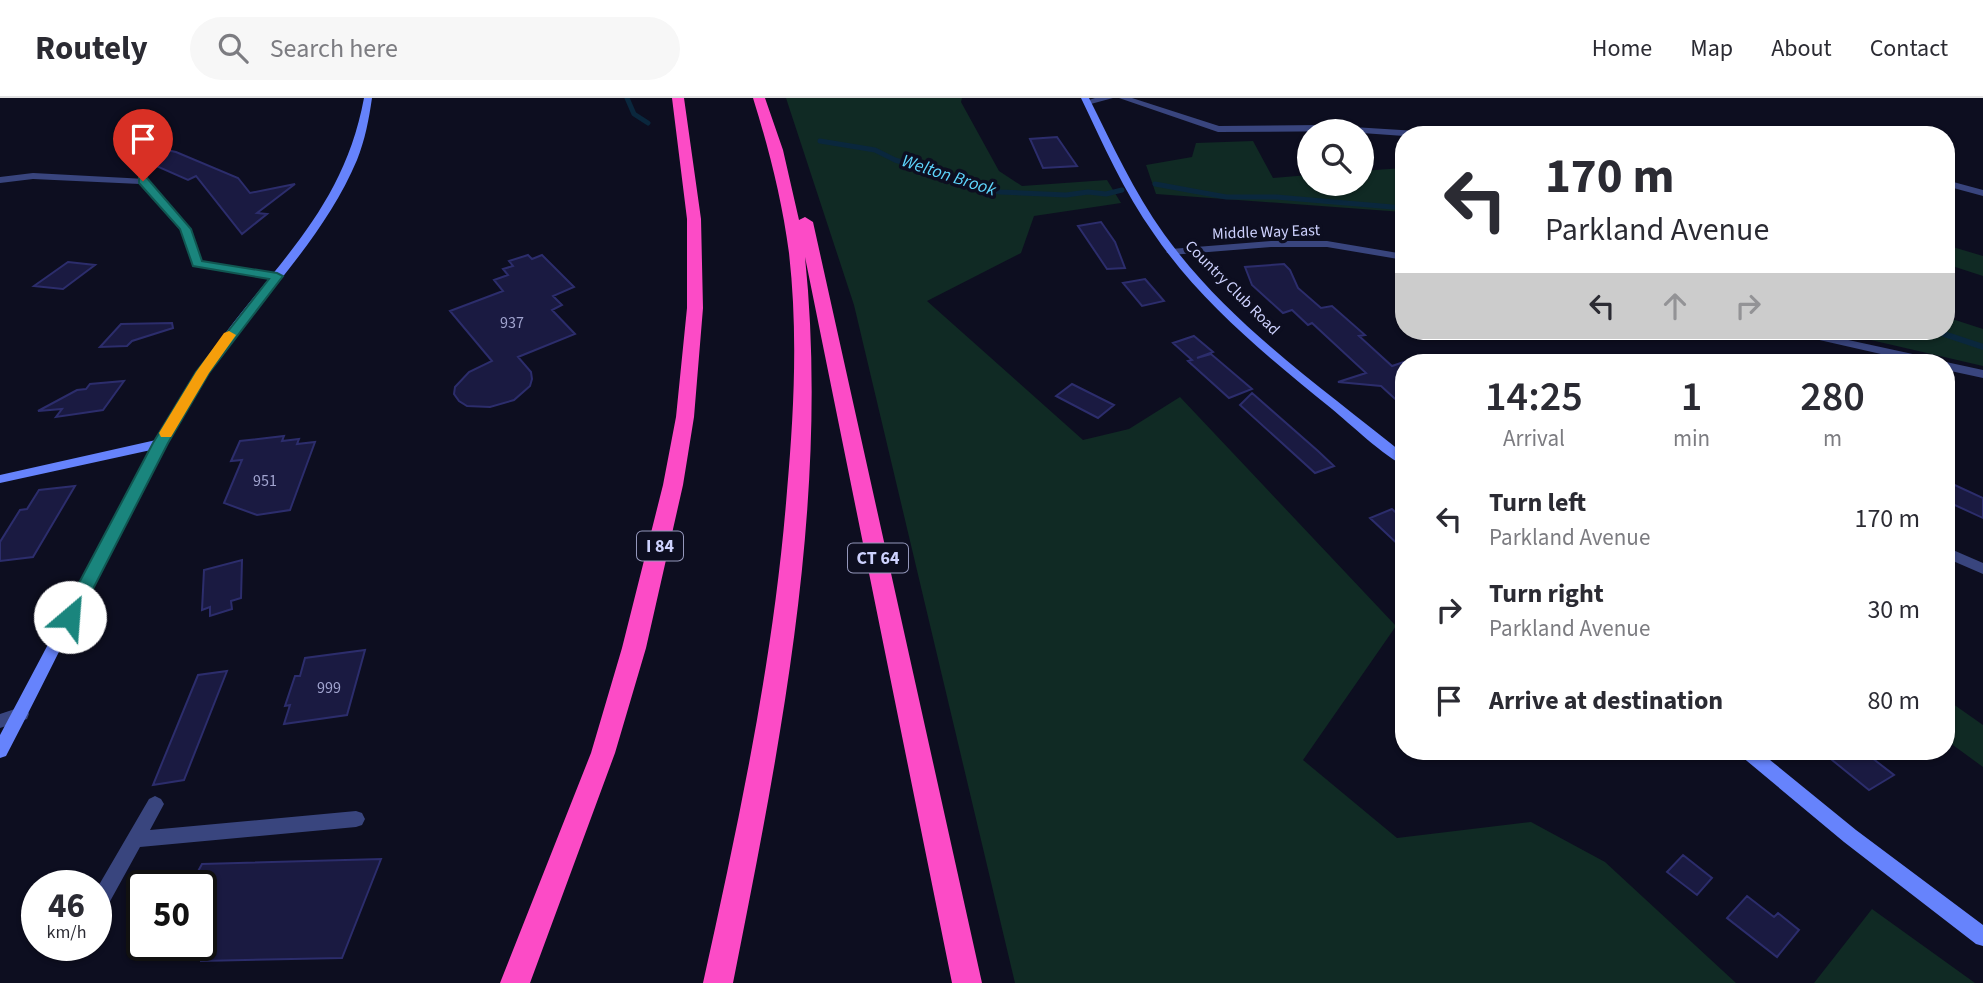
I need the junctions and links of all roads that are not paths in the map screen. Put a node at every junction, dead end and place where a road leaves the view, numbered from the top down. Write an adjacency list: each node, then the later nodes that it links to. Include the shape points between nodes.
1 (368, 98): 14 (main road, via 360,142 342,183 316,227)
2 (678, 98): 33 (highway, I 84, via 696,273 692,359 673,485 603,753)
3 (759, 98): 8 (highway)
4 (1109, 98): 6 (street)
5 (1123, 98): 7 (street, via 1218,129)
6 (1086, 100): 12 (main road, Country Club Road, via 1134,196)
7 (1395, 133)
8 (773, 137): 34 (highway, via 791,206 803,299 799,481 764,760); 35 (highway, CT 64, via 811,243)
9 (0, 180): 14 (street, via 33,176 143,181 186,229 197,264)
10 (1955, 185): 11 (street)
11 (1983, 193)
12 (1171, 252): 13 (street, Middle Way East, via 1327,244); 20 (main road, Country Club Road, via 1249,335)
13 (1395, 255)
14 (277, 276): 19 (main road, via 203,372)
15 (1833, 340): 16 (street)
16 (1895, 354)
17 (1955, 368): 18 (street)
18 (1983, 374)
19 (161, 443): 21 (main road); 24 (main road)
20 (1395, 454)
21 (0, 479)
22 (1955, 556): 23 (street)
23 (1983, 569)
24 (20, 714): 25 (street); 26 (main road)
25 (0, 721)
26 (0, 751)
27 (1758, 760): 32 (main road)
28 (155, 804): 30 (street)
29 (356, 819): 30 (street)
30 (137, 839): 31 (street)
31 (112, 881)
32 (1983, 937)
33 (516, 980)
34 (718, 983)
35 (967, 983)

